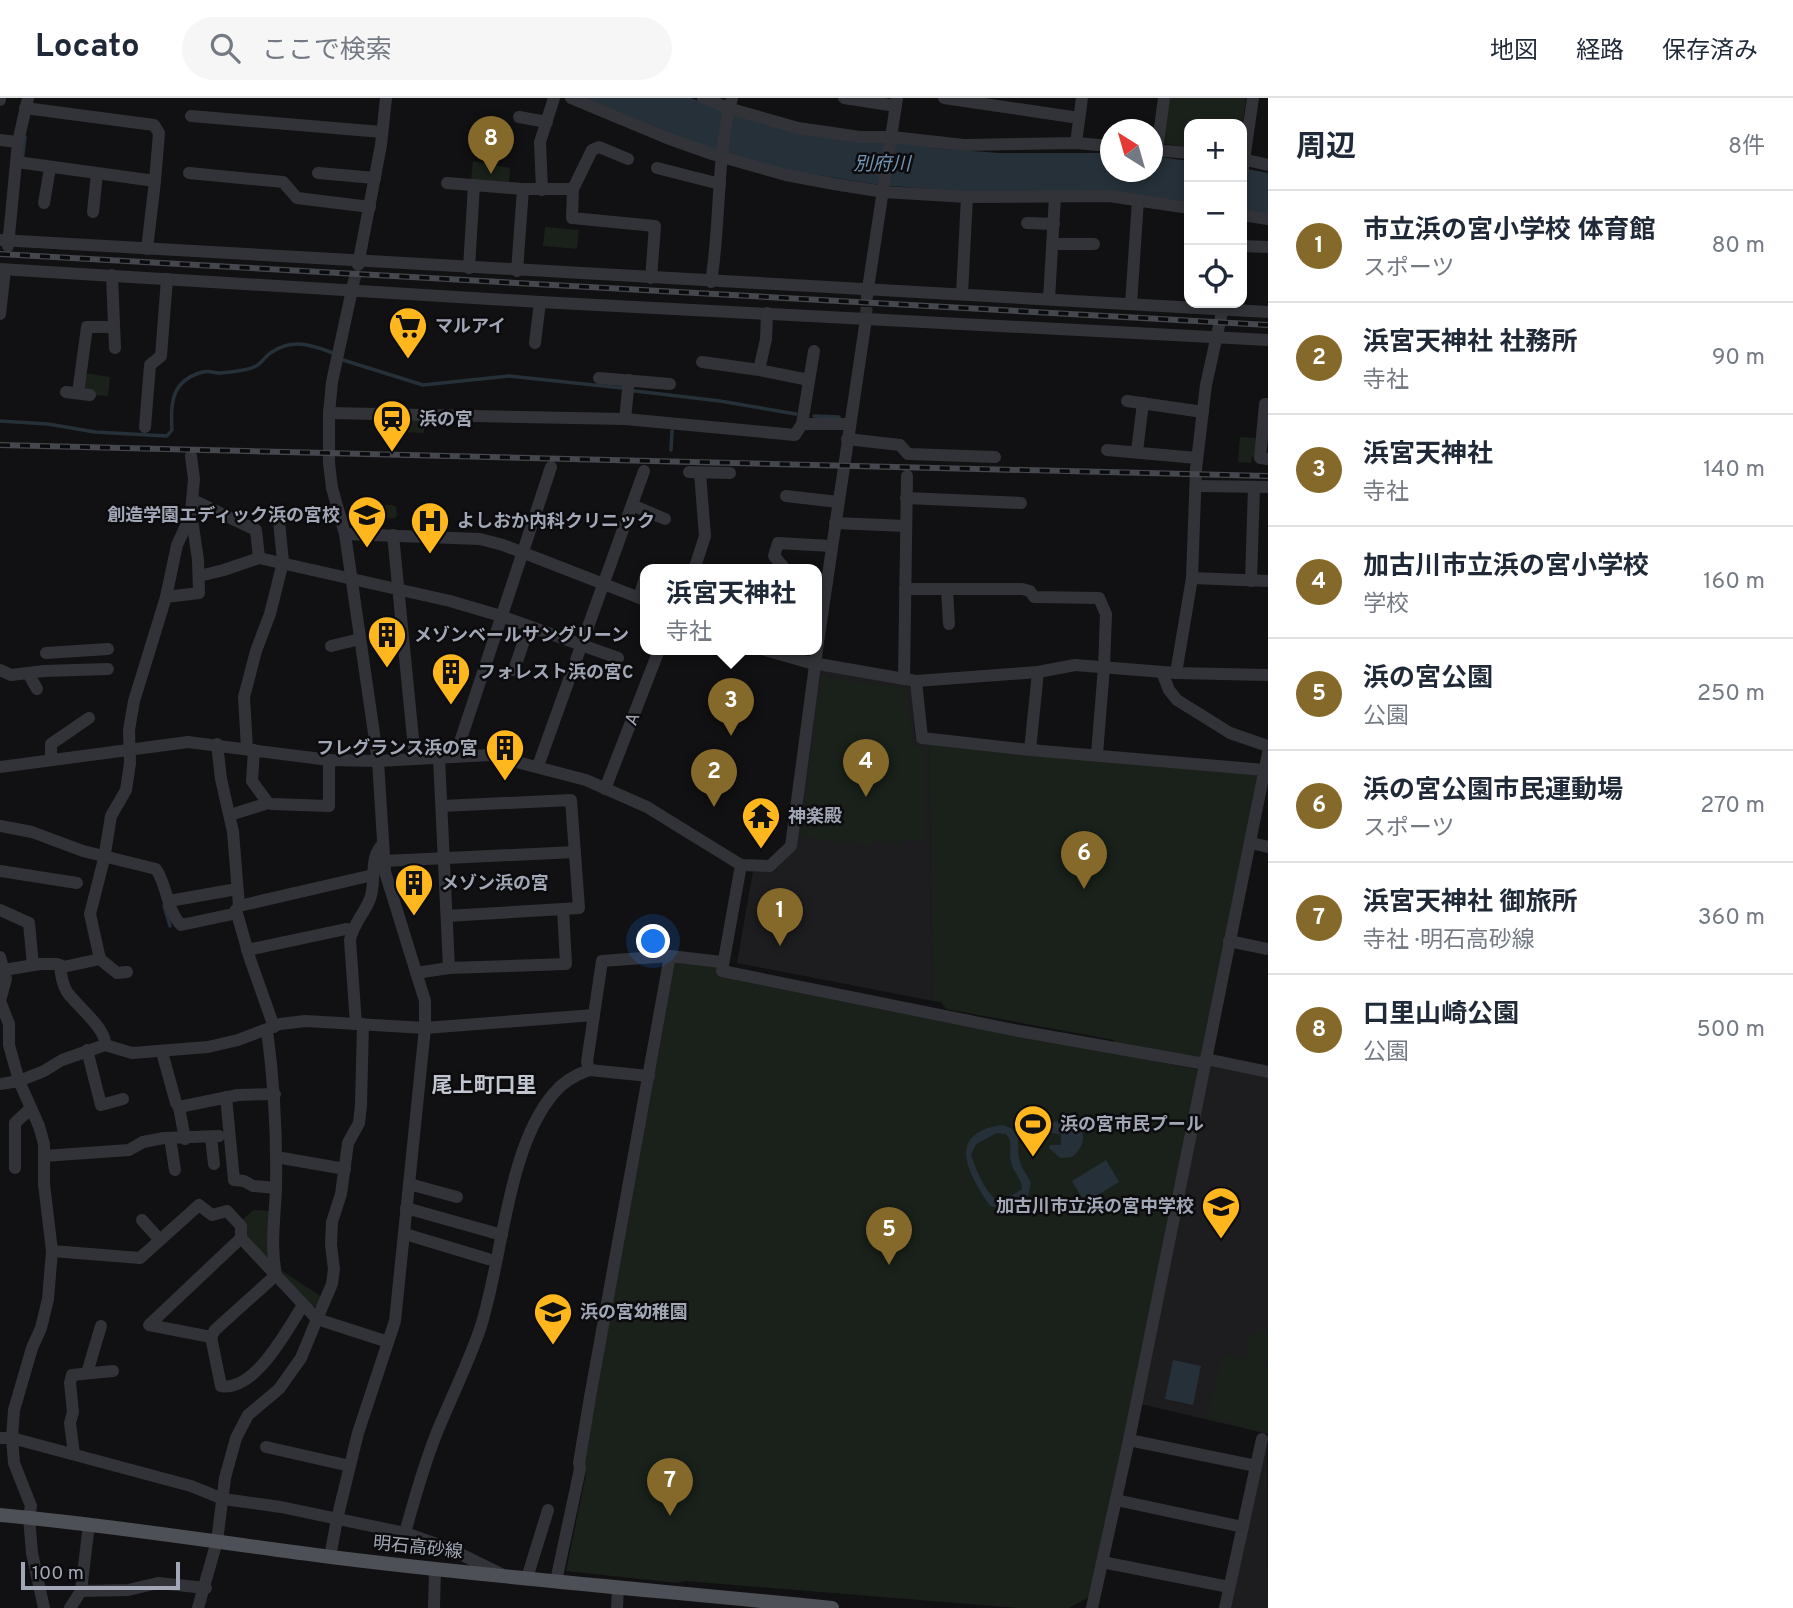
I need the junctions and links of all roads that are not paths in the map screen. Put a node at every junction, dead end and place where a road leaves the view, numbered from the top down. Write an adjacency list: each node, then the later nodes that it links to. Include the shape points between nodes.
1 (386, 98): 18 (street)
2 (554, 98): 17 (street)
3 (571, 98): 27 (street)
4 (703, 98): 12 (street)
5 (844, 98): 10 (street)
6 (944, 98): 15 (street)
7 (1082, 98): 15 (street)
8 (1164, 98): 16 (street)
9 (1253, 98): 19 (street)
10 (896, 102): 20 (street)
11 (26, 103): 22 (street); 38 (street, via 153,125 159,133)
12 (730, 103): 20 (street, via 798,128); 27 (street)
13 (191, 116): 18 (street)
14 (519, 117): 17 (street)
15 (1079, 118): 23 (street)
16 (1160, 119)
17 (547, 122): 44 (street, via 540,142)
18 (383, 132): 37 (street)
19 (1247, 135)
20 (892, 137): 23 (street, via 964,145); 45 (street)
21 (0, 140): 22 (street)
22 (18, 142): 30 (street)
23 (1076, 144): 24 (street)
24 (1100, 145)
25 (1163, 151): 26 (street)
26 (1184, 153)
27 (723, 157): 40 (street); 45 (street, via 786,175)
28 (628, 159): 43 (street, via 599,147 592,150)
29 (1247, 160): 31 (street)
30 (17, 162): 32 (street); 57 (street)
31 (1268, 165)
32 (50, 168): 36 (street); 49 (street)
33 (189, 173): 50 (street, via 283,182 297,198)
34 (318, 173): 37 (street)
35 (663, 173): 40 (street)
36 (97, 174): 38 (street); 52 (street)
37 (375, 178): 50 (street)
38 (155, 181): 62 (street)
39 (447, 183): 41 (street)
40 (720, 184): 70 (street)
41 (474, 185): 42 (street); 64 (street)
42 (523, 189): 44 (street); 66 (street)
43 (573, 189): 44 (street); 68 (street, via 572,218 655,226)
44 (542, 190)
45 (884, 192): 47 (street); 72 (street)
46 (1055, 196): 47 (street); 48 (street); 56 (street)
47 (967, 197): 73 (street)
48 (1138, 200): 51 (street); 76 (street)
49 (44, 203)
50 (370, 207): 63 (street)
51 (1184, 207)
52 (93, 212)
53 (1247, 216): 54 (street)
54 (1268, 219)
55 (1027, 223): 56 (street)
56 (1054, 225): 58 (street)
57 (5, 242): 62 (street)
58 (1053, 244): 59 (street); 74 (street)
59 (1094, 244)
60 (1247, 246): 61 (street)
61 (1268, 247)
62 (146, 249): 63 (street)
63 (358, 263): 64 (street)
64 (468, 268): 66 (street)
65 (2, 270): 67 (street); 82 (street)
66 (517, 271): 68 (street)
67 (112, 275): 69 (street); 84 (street)
68 (651, 278): 70 (street)
69 (167, 279): 71 (street); 105 (street, via 161,356 150,365)
70 (711, 282): 72 (street)
71 (352, 288): 75 (street); 101 (street)
72 (867, 292): 73 (street)
73 (962, 294): 74 (street)
74 (1049, 299): 76 (street)
75 (540, 302): 81 (street); 87 (street)
76 (1131, 304): 77 (street)
77 (1184, 305)
78 (1223, 308): 85 (street)
79 (1238, 308): 80 (street)
80 (1268, 312)
81 (767, 313): 83 (street); 91 (street)
82 (0, 314)
83 (866, 319): 85 (street); 104 (street)
84 (114, 327): 88 (street); 96 (street, via 87,327)
85 (1216, 337): 86 (street); 100 (street)
86 (1268, 340)
87 (535, 343)
88 (115, 348)
89 (814, 351): 94 (street)
90 (702, 362): 91 (street)
91 (759, 370): 94 (street)
92 (599, 378): 93 (street)
93 (629, 380): 95 (street, via 651,377); 103 (street)
94 (809, 380): 102 (street)
95 (670, 384)
96 (78, 393)
97 (1127, 401): 98 (street)
98 (1143, 403): 100 (street); 108 (street)
99 (1268, 404): 112 (street, via 1260,458)
100 (1203, 411): 111 (street)
101 (329, 413): 103 (street); 130 (street, via 332,488)
102 (803, 418): 103 (street, via 795,435); 104 (street)
103 (625, 419)
104 (850, 424): 106 (street)
105 (145, 427)
106 (847, 439): 110 (street, via 901,445 908,454 934,451); 122 (street)
107 (1107, 450): 108 (street)
108 (1137, 451): 111 (street)
109 (191, 456): 126 (street)
110 (995, 457)
111 (1197, 458): 117 (street)
112 (1268, 459)
113 (551, 467): 133 (street)
114 (644, 471): 124 (street)
115 (730, 473): 136 (street, via 694,473 705,536)
116 (907, 476): 121 (street)
117 (1197, 486): 118 (street); 140 (street)
118 (1254, 487): 119 (street); 141 (street)
119 (1268, 487)
120 (786, 496): 122 (street)
121 (906, 498): 123 (street); 129 (street)
122 (838, 502): 128 (street)
123 (1021, 503)
124 (632, 505): 127 (street); 143 (street)
125 (278, 511): 135 (street)
126 (191, 512): 134 (street, via 197,502 252,527 257,533); 138 (street); 148 (street, via 177,545)
127 (666, 519)
128 (835, 523): 129 (street); 132 (street)
129 (906, 526): 145 (street)
130 (345, 534): 131 (street); 139 (street)
131 (393, 535): 133 (street, via 480,539); 144 (street)
132 (831, 546): 137 (street, via 778,543 774,556); 147 (street)
133 (523, 552): 143 (street); 150 (street)
134 (259, 558): 135 (street); 138 (street)
135 (283, 562): 139 (street); 179 (street, via 244,697)
136 (696, 564)
137 (781, 564)
138 (199, 576): 148 (street, via 199,593)
139 (350, 578): 144 (street); 153 (street)
140 (1192, 578): 141 (street); 171 (street)
141 (1251, 580): 142 (street)
142 (1268, 581)
143 (604, 584): 149 (street); 154 (street)
144 (399, 589): 150 (street); 185 (street)
145 (905, 589): 146 (street); 173 (street)
146 (947, 589): 151 (street); 163 (street, via 1022,589 1034,597 1099,598 1106,614)
147 (822, 592)
148 (166, 597): 178 (street, via 125,713)
149 (640, 598)
150 (501, 616): 152 (street); 183 (street)
151 (948, 624)
152 (528, 626): 154 (street); 167 (street)
153 (360, 639): 155 (street); 188 (street)
154 (581, 644): 162 (street); 189 (street)
155 (331, 646)
156 (108, 649): 157 (street)
157 (86, 650): 158 (street); 166 (street)
158 (46, 653)
159 (657, 655): 192 (street, A)
160 (816, 655): 204 (street, via 790,846 770,866)
161 (820, 655): 173 (street)
162 (618, 658)
163 (1104, 667): 168 (street, via 1075,665); 169 (street); 182 (street)
164 (108, 669): 166 (street)
165 (0, 670): 170 (street, via 11,675)
166 (87, 670): 170 (street)
167 (514, 670)
168 (1038, 672): 173 (street); 180 (street)
169 (1162, 672): 171 (street); 177 (street, via 1177,701 1230,733)
170 (28, 673): 174 (street)
171 (1176, 673): 172 (street)
172 (1268, 675)
173 (910, 680): 180 (street, via 922,738)
174 (37, 689)
175 (89, 718): 186 (street, via 51,744)
176 (217, 744): 178 (street); 179 (street); 195 (street)
177 (1268, 746)
178 (129, 748): 186 (street); 202 (street, via 126,790 111,816)
179 (250, 749): 187 (street); 193 (street, via 252,781)
180 (1030, 750): 182 (street)
181 (1268, 753): 191 (street)
182 (1097, 754): 191 (street)
183 (455, 757): 184 (street); 189 (street, via 490,755)
184 (439, 758): 185 (street); 194 (street)
185 (415, 759): 188 (street)
186 (51, 760): 190 (street)
187 (329, 760): 188 (street); 193 (street, via 329,806)
188 (378, 761): 198 (street)
189 (538, 766): 192 (street)
190 (0, 767)
191 (1265, 770): 197 (street)
192 (605, 789): 204 (street, via 647,807)
193 (268, 803): 195 (street)
194 (442, 806): 200 (street, via 571,800); 201 (street)
195 (230, 816): 208 (street)
196 (0, 826): 202 (street, via 32,832)
197 (1251, 843): 199 (street); 215 (street)
198 (383, 844): 203 (street); 206 (street, via 374,858)
199 (1268, 846)
200 (575, 852): 201 (street); 211 (street, via 579,908)
201 (445, 857): 203 (street); 213 (street)
202 (103, 860): 209 (street, via 156,869); 219 (street, via 90,914)
203 (384, 861): 226 (street)
204 (741, 865): 220 (street)
205 (0, 871): 207 (street)
206 (373, 875): 210 (street); 214 (street, via 371,898)
207 (77, 883)
208 (237, 889): 209 (street); 210 (street)
209 (169, 901): 210 (street, via 181,925 233,914)
210 (237, 908): 217 (street)
211 (563, 909): 213 (street); 224 (street, via 566,964)
212 (0, 910): 222 (street, via 29,923)
213 (447, 916): 224 (street)
214 (352, 930): 217 (street); 228 (street, via 351,966)
215 (1229, 941): 216 (street); 234 (street)
216 (1268, 949)
217 (247, 950): 229 (street)
218 (670, 956): 220 (street); 227 (street, via 602,961); 237 (street)
219 (100, 959): 223 (street); 225 (street, via 117,973)
220 (722, 962): 234 (street, via 722,971 1019,1031)
221 (2, 963): 222 (street); 238 (street, via 6,979 0,1001)
222 (33, 965): 223 (street)
223 (61, 965): 231 (street, via 66,989 99,1029)
224 (449, 968): 226 (street)
225 (127, 972)
226 (416, 973): 230 (street, via 425,1001)
227 (594, 1015): 230 (street); 235 (street)
228 (359, 1024): 229 (street, via 305,1021); 230 (street); 251 (street, via 361,1105)
229 (271, 1028): 233 (street, via 223,1044); 240 (street)
230 (425, 1028): 253 (street)
231 (105, 1045): 232 (street); 233 (street, via 132,1053)
232 (87, 1050): 238 (street); 242 (street, via 101,1105)
233 (162, 1052): 243 (street)
234 (1205, 1061): 236 (street); 274 (street)
235 (589, 1070): 237 (street); 259 (street, via 564,1083 544,1107 523,1153)
236 (1268, 1072)
237 (649, 1076): 294 (street)
238 (19, 1081): 239 (street); 244 (street)
239 (0, 1084)
240 (275, 1094): 241 (street); 248 (street)
241 (226, 1097): 243 (street); 254 (street, via 234,1180)
242 (123, 1098)
243 (179, 1107): 246 (street)
244 (31, 1108): 247 (street); 250 (street, via 15,1123)
245 (170, 1138): 246 (street); 247 (street, via 143,1142 129,1150); 252 (street)
246 (185, 1139): 249 (street, via 215,1136)
247 (44, 1156): 262 (street)
248 (276, 1157): 251 (street); 254 (street)
249 (214, 1164)
250 (15, 1168)
251 (345, 1169): 266 (street, via 332,1222 332,1284)
252 (175, 1171)
253 (409, 1184): 255 (street); 256 (street)
254 (276, 1188): 264 (street, via 271,1249)
255 (457, 1197)
256 (406, 1208): 258 (street); 259 (street)
257 (142, 1220): 261 (street)
258 (405, 1234): 263 (street); 269 (street, via 395,1321)
259 (502, 1235): 287 (street, via 481,1328 436,1436)
260 (241, 1238): 261 (street, via 241,1226 227,1211 212,1215 199,1206); 264 (street); 268 (street, via 149,1325)
261 (160, 1240): 262 (street, via 140,1258)
262 (52, 1251): 272 (street, via 41,1328)
263 (488, 1259)
264 (276, 1275): 265 (street); 268 (street)
265 (303, 1305): 266 (street); 268 (street, via 274,1352 241,1384 221,1386)
266 (317, 1319): 269 (street); 279 (street, via 287,1378 244,1422 230,1457)
267 (95, 1333): 271 (street)
268 (211, 1338)
269 (388, 1342): 277 (street)
270 (113, 1371): 271 (street)
271 (87, 1373): 276 (street, via 72,1375 70,1383)
272 (6, 1438): 276 (street); 283 (street, via 31,1506)
273 (1262, 1438): 278 (street)
274 (1129, 1440): 278 (street); 280 (street)
275 (266, 1447): 277 (street)
276 (74, 1454): 279 (street)
277 (350, 1466): 284 (street)
278 (1256, 1466): 286 (street)
279 (223, 1499): 284 (street); 288 (street)
280 (1116, 1500): 286 (street); 290 (street)
281 (548, 1510): 293 (street)
282 (0, 1515): 283 (main road, 明石高砂線)
283 (29, 1517): 285 (main road, 明石高砂線); 300 (street)
284 (337, 1519): 287 (street); 289 (street)
285 (89, 1524): 288 (main road, 明石高砂線); 298 (street)
286 (1243, 1527): 296 (street)
287 (405, 1534): 292 (street, via 448,1548)
288 (217, 1541): 289 (main road, 明石高砂線); 297 (street)
289 (330, 1557): 291 (main road, 明石高砂線)
290 (1102, 1562): 296 (street); 306 (street)
291 (435, 1569): 292 (main road, 明石高砂線); 303 (street)
292 (505, 1576): 293 (main road, 明石高砂線)
293 (527, 1578): 294 (main road, 明石高砂線)
294 (556, 1581): 295 (main road, 明石高砂線)
295 (618, 1587): 299 (main road, 明石高砂線); 304 (street)
296 (1230, 1587): 307 (street)
297 (205, 1588): 298 (street, via 158,1583 128,1590); 302 (street)
298 (81, 1591): 301 (street)
299 (744, 1604): 305 (main road, 明石高砂線)
300 (44, 1608)
301 (70, 1608)
302 (198, 1608)
303 (434, 1608)
304 (617, 1608)
305 (830, 1608)
306 (1092, 1608)
307 (1225, 1608)

